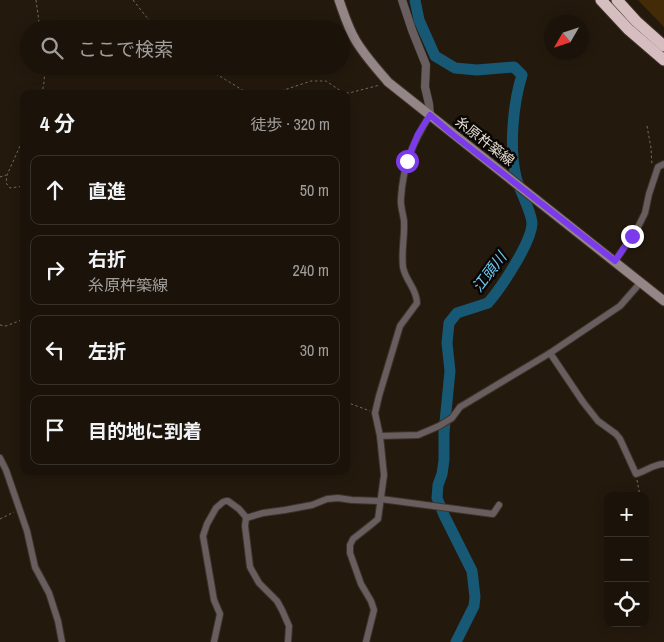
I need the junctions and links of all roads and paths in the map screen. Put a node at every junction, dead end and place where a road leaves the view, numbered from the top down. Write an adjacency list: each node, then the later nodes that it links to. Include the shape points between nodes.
1 (36, 0): 7 (path)
2 (133, 0): 8 (path)
3 (339, 0): 9 (main road, 糸原杵築線)
4 (402, 0): 21 (street, via 426,65)
5 (601, 0): 12 (highway)
6 (617, 0): 11 (highway)
7 (39, 20)
8 (149, 20)
9 (346, 20)
10 (350, 27): 15 (main road, 糸原杵築線, via 370,61)
11 (664, 46)
12 (664, 60)
13 (44, 75): 16 (path)
14 (218, 75): 17 (path)
15 (388, 82): 20 (path); 21 (main road, 糸原杵築線)
16 (43, 90)
17 (242, 90)
18 (284, 90): 19 (path, via 311,81 326,81)
19 (340, 90)
20 (350, 94)
21 (430, 115): 29 (main road, 糸原杵築線); 36 (street, via 407,161 400,199 404,221 404,268 417,302 400,326)
22 (647, 126): 25 (path)
23 (20, 146): 26 (path)
24 (664, 164): 29 (street, via 655,173 645,213 637,229)
25 (652, 167)
26 (7, 175): 27 (path); 28 (path, via 6,184 10,188)
27 (0, 177)
28 (20, 187)
29 (615, 261): 30 (main road, 糸原杵築線)
30 (641, 282): 31 (main road, 糸原杵築線); 34 (street, via 620,306)
31 (664, 301)
32 (20, 321): 33 (path)
33 (0, 325)
34 (550, 353): 37 (street, via 460,407 452,418 439,426 418,435); 40 (street, via 598,421 620,439)
35 (350, 404): 36 (path)
36 (375, 413): 37 (street)
37 (380, 436): 42 (street, via 384,475)
38 (0, 458): 44 (street)
39 (664, 464): 40 (street, via 656,464)
40 (636, 474): 41 (path)
41 (640, 492)
42 (380, 500): 43 (street, via 493,514); 45 (street, via 327,499); 50 (street, via 378,519 350,545 361,584 374,610)
43 (498, 505)
44 (20, 510): 46 (path); 47 (street, via 35,567 49,593)
45 (246, 518): 48 (street, via 228,501 223,502 216,508 203,536 214,600 220,614); 49 (street, via 250,567 282,610 289,626)
46 (0, 519)
47 (62, 642)
48 (214, 642)
49 (288, 642)
50 (366, 642)

